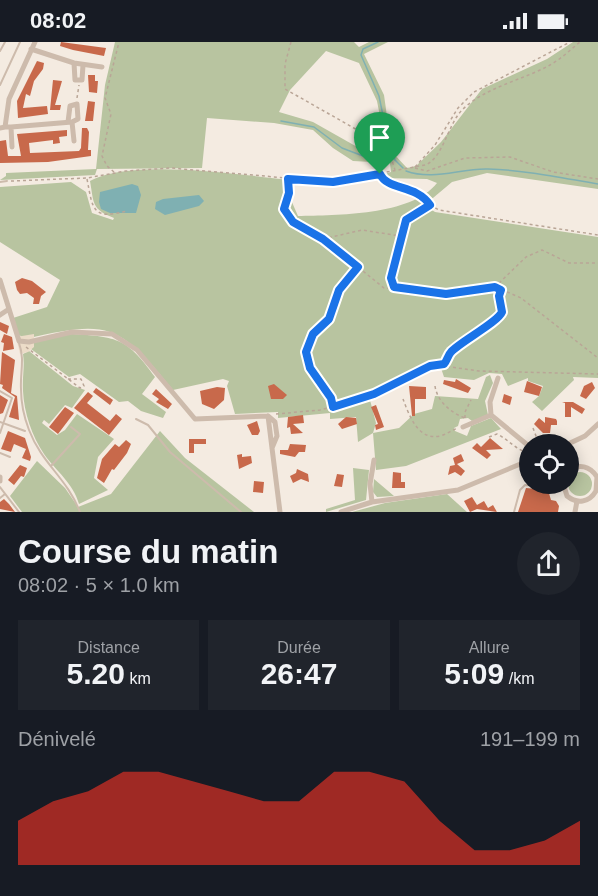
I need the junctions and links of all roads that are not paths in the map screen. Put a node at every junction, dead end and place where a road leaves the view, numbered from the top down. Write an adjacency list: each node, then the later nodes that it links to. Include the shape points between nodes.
1 (5, 42): 5 (lane)
2 (20, 42): 9 (lane)
3 (35, 42): 4 (street)
4 (32, 49): 6 (street); 11 (street, via 9,99)
5 (0, 51)
6 (74, 63): 7 (street); 7 (street, via 73,79 79,81)
7 (83, 65): 8 (street)
8 (102, 67)
9 (0, 85)
10 (70, 122): 10 (street, via 70,106 77,104 78,119); 11 (street); 12 (street)
11 (5, 127): 13 (street)
12 (74, 141)
13 (12, 147)
14 (7, 181): 15 (lane)
15 (0, 182)
16 (0, 279): 17 (street)
17 (9, 309): 18 (street); 19 (street)
18 (0, 315)
19 (19, 341): 37 (lane, via 23,408 39,453); 51 (street, via 72,332 112,334 136,350 195,419 268,416)
20 (498, 378): 22 (street, via 490,402)
21 (0, 391): 24 (lane, via 12,398)
22 (491, 415): 27 (street); 30 (street)
23 (136, 419): 50 (lane, via 148,425 170,452)
24 (2, 423): 28 (lane); 29 (lane)
25 (598, 424): 31 (street)
26 (71, 427): 37 (lane, via 80,434)
27 (463, 427)
28 (25, 431)
29 (0, 433)
30 (519, 438)
31 (579, 439)
32 (0, 453): 33 (lane)
33 (10, 457)
34 (374, 459): 47 (street)
35 (519, 465): 47 (street, via 458,490)
36 (579, 466): 41 (street, via 590,469 597,477)
37 (51, 467): 49 (lane, via 73,494)
38 (0, 477): 39 (street)
39 (0, 482)
40 (0, 487): 43 (lane)
41 (598, 488): 46 (street, via 590,498)
42 (519, 493): 53 (lane)
43 (5, 494): 45 (lane); 48 (lane)
44 (566, 494): 46 (street)
45 (0, 498)
46 (578, 501): 54 (street)
47 (372, 502): 52 (street)
48 (19, 512)
49 (80, 512)
50 (241, 512)
51 (280, 512)
52 (341, 512)
53 (513, 512)
54 (576, 512)

